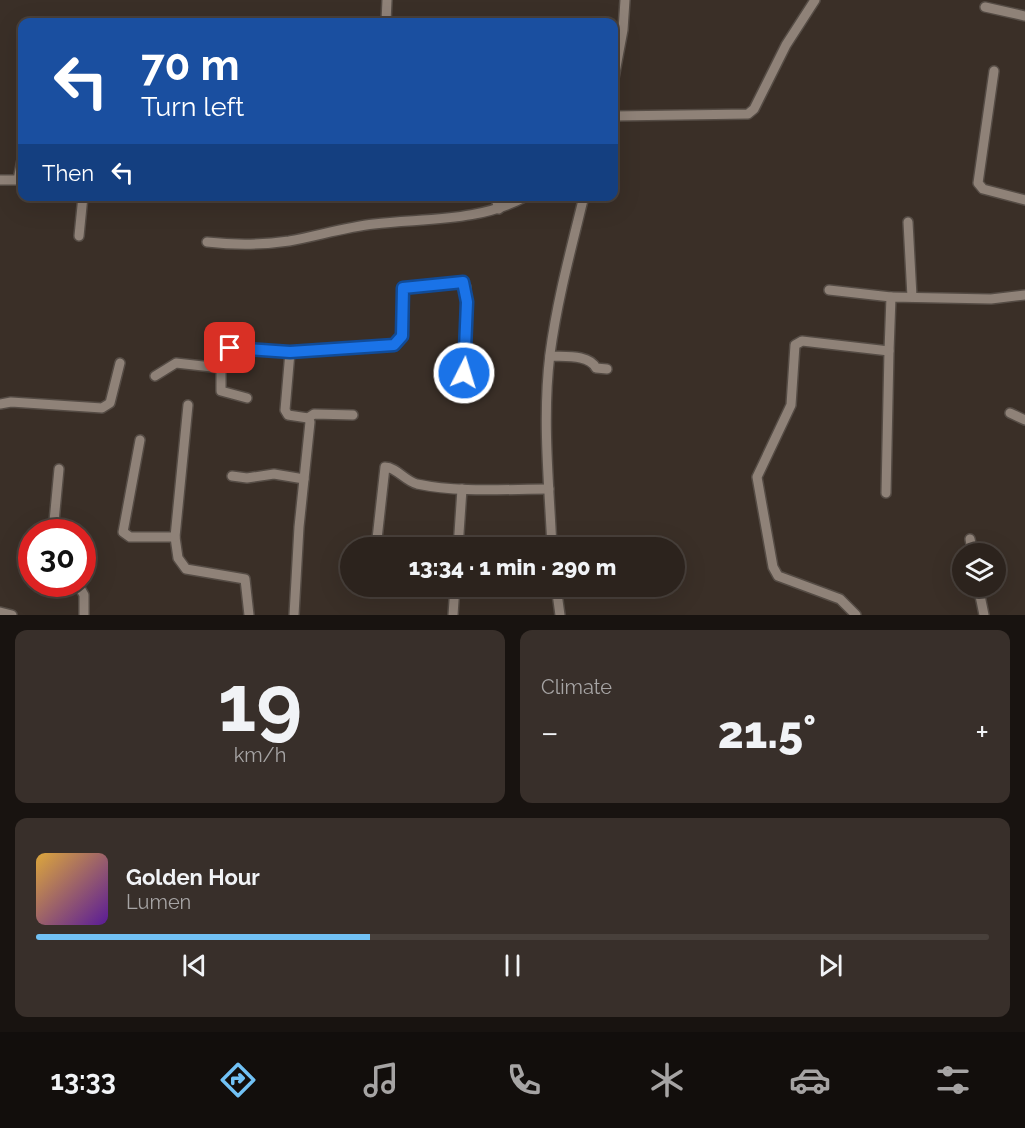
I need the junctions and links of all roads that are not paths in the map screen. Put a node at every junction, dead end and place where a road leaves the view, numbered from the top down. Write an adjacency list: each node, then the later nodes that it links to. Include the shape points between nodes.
1 (387, 0): 6 (street)
2 (625, 0): 7 (street)
3 (815, 0): 9 (street, via 748,114)
4 (985, 7): 5 (street)
5 (1025, 16)
6 (386, 18)
7 (618, 57)
8 (994, 71): 12 (street, via 978,183 983,189)
9 (618, 116)
10 (0, 180): 11 (street)
11 (18, 180)
12 (1025, 200)
13 (82, 201): 19 (street)
14 (497, 201): 17 (street)
15 (516, 201): 17 (street)
16 (583, 201): 27 (street)
17 (499, 209): 20 (street, via 372,224 288,241)
18 (908, 222): 24 (street)
19 (79, 236)
20 (207, 242)
21 (830, 290): 23 (street)
22 (1025, 295): 24 (street, via 991,299)
23 (891, 297): 24 (street); 25 (street)
24 (912, 297)
25 (889, 351): 46 (street); 65 (street, via 796,343 791,405 757,477 775,573 840,599)
26 (290, 352): 29 (street, via 230,348 224,351); 32 (street, via 394,345 402,336 403,288 463,282 467,324); 38 (street, via 285,410 288,415)
27 (550, 356): 30 (street, via 586,359 596,369); 45 (street, via 546,435)
28 (120, 363): 34 (street, via 110,403 102,408)
29 (221, 368): 31 (street, via 176,363); 33 (street, via 221,391)
30 (607, 369)
31 (155, 376)
32 (459, 397)
33 (247, 398)
34 (0, 404)
35 (188, 405): 48 (street)
36 (1010, 413): 39 (street)
37 (353, 415): 38 (street, via 314,414)
38 (308, 418): 43 (street)
39 (1025, 420)
40 (140, 440): 48 (street, via 123,532 130,537)
41 (59, 469): 47 (street)
42 (232, 476): 43 (street, via 274,474)
43 (304, 479): 62 (street)
44 (462, 489): 45 (street); 49 (street, via 416,484 384,467); 50 (street)
45 (549, 489): 51 (street)
46 (886, 493)
47 (54, 519)
48 (175, 537): 61 (street, via 178,558 186,569 245,579)
49 (377, 537)
50 (459, 537)
51 (551, 537)
52 (970, 539): 53 (street)
53 (971, 543)
54 (84, 597): 60 (street)
55 (454, 597): 63 (street)
56 (558, 597): 64 (street)
57 (980, 597): 66 (street)
58 (0, 612): 59 (street)
59 (12, 615)
60 (84, 615)
61 (249, 615)
62 (294, 615)
63 (453, 615)
64 (560, 615)
65 (856, 615)
66 (984, 615)

